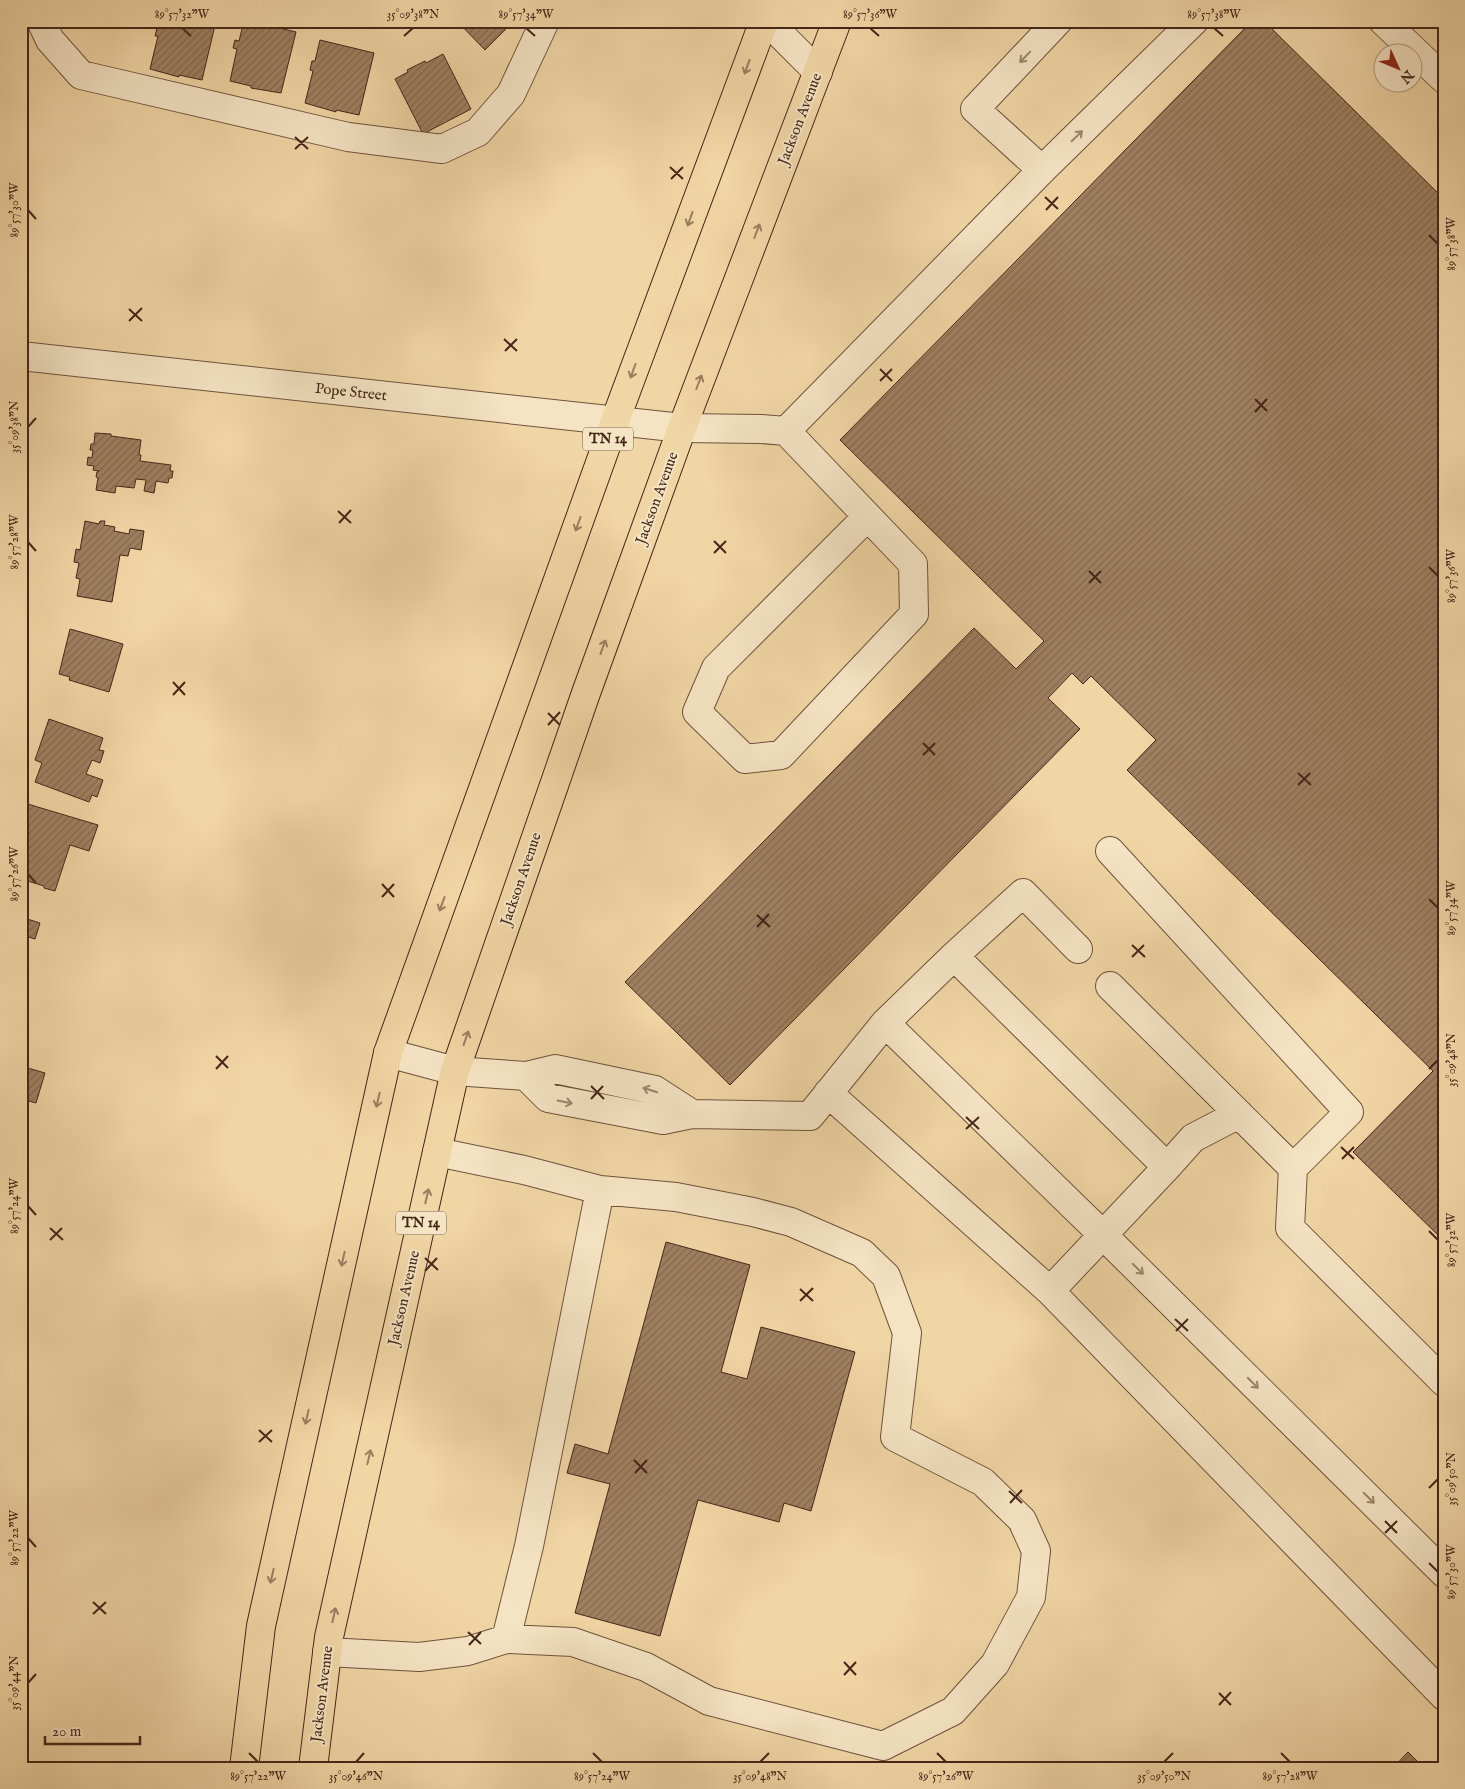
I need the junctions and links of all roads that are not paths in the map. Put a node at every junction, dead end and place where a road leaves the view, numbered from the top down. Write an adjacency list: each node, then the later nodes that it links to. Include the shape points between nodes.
1 (41, 21): 2 (street, via 50,40 81,75 348,137 442,149 478,132 511,94)
2 (545, 21)
3 (765, 21): 8 (street); 12 (main road, TN 14, one-way to 12)
4 (837, 21): 8 (main road, Jackson Avenue / TN 14)
5 (1058, 21): 10 (street, one-way to 10, via 975,108)
6 (1194, 21): 10 (street, one-way to 6)
7 (1383, 21): 9 (street)
8 (818, 72): 13 (main road, Jackson Avenue / TN 14, one-way to 8)
9 (1444, 79)
10 (1042, 170): 14 (street)
11 (21, 356): 12 (street, Pope Street)
12 (614, 421): 13 (street, Pope Street); 21 (main road, TN 14, one-way to 21)
13 (682, 428): 14 (street, Pope Street); 22 (main road, Jackson Avenue / TN 14, one-way to 13)
14 (786, 431): 15 (street)
15 (867, 517): 15 (street, via 913,564 914,614 781,755 745,759 697,712 716,668)
16 (1110, 851): 27 (street, via 1349,1112)
17 (1078, 948): 18 (street, via 1023,893)
18 (954, 956): 20 (street); 26 (street)
19 (1110, 986): 24 (street)
20 (884, 1023): 23 (street); 29 (street)
21 (388, 1053): 22 (street); 36 (main road, TN 14, one-way to 36, via 261,1626)
22 (455, 1071): 23 (street, via 526,1076 548,1098 663,1120 692,1114 810,1116); 25 (main road, Jackson Avenue / TN 14)
23 (828, 1093): 30 (street)
24 (1239, 1114): 26 (street, via 1193,1138); 27 (street)
25 (437, 1152): 28 (street); 34 (main road, Jackson Avenue / TN 14, one-way to 25)
26 (1167, 1167): 29 (street)
27 (1293, 1168): 31 (street, via 1290,1228)
28 (600, 1190): 33 (street, via 529,1546); 33 (street, via 676,1198 753,1212 791,1222 862,1253 886,1276 907,1333 895,1437 983,1482 1022,1520 1036,1551 1031,1597 995,1664 953,1711 883,1746 708,1701 646,1667 573,1642)
29 (1103, 1234): 30 (street); 32 (street, one-way to 32)
30 (1050, 1291): 35 (street)
31 (1444, 1382)
32 (1444, 1573)
33 (506, 1639): 34 (street, via 468,1651 419,1657)
34 (327, 1652): 37 (main road, Jackson Avenue / TN 14)
35 (1444, 1696)
36 (244, 1768)
37 (313, 1768)

